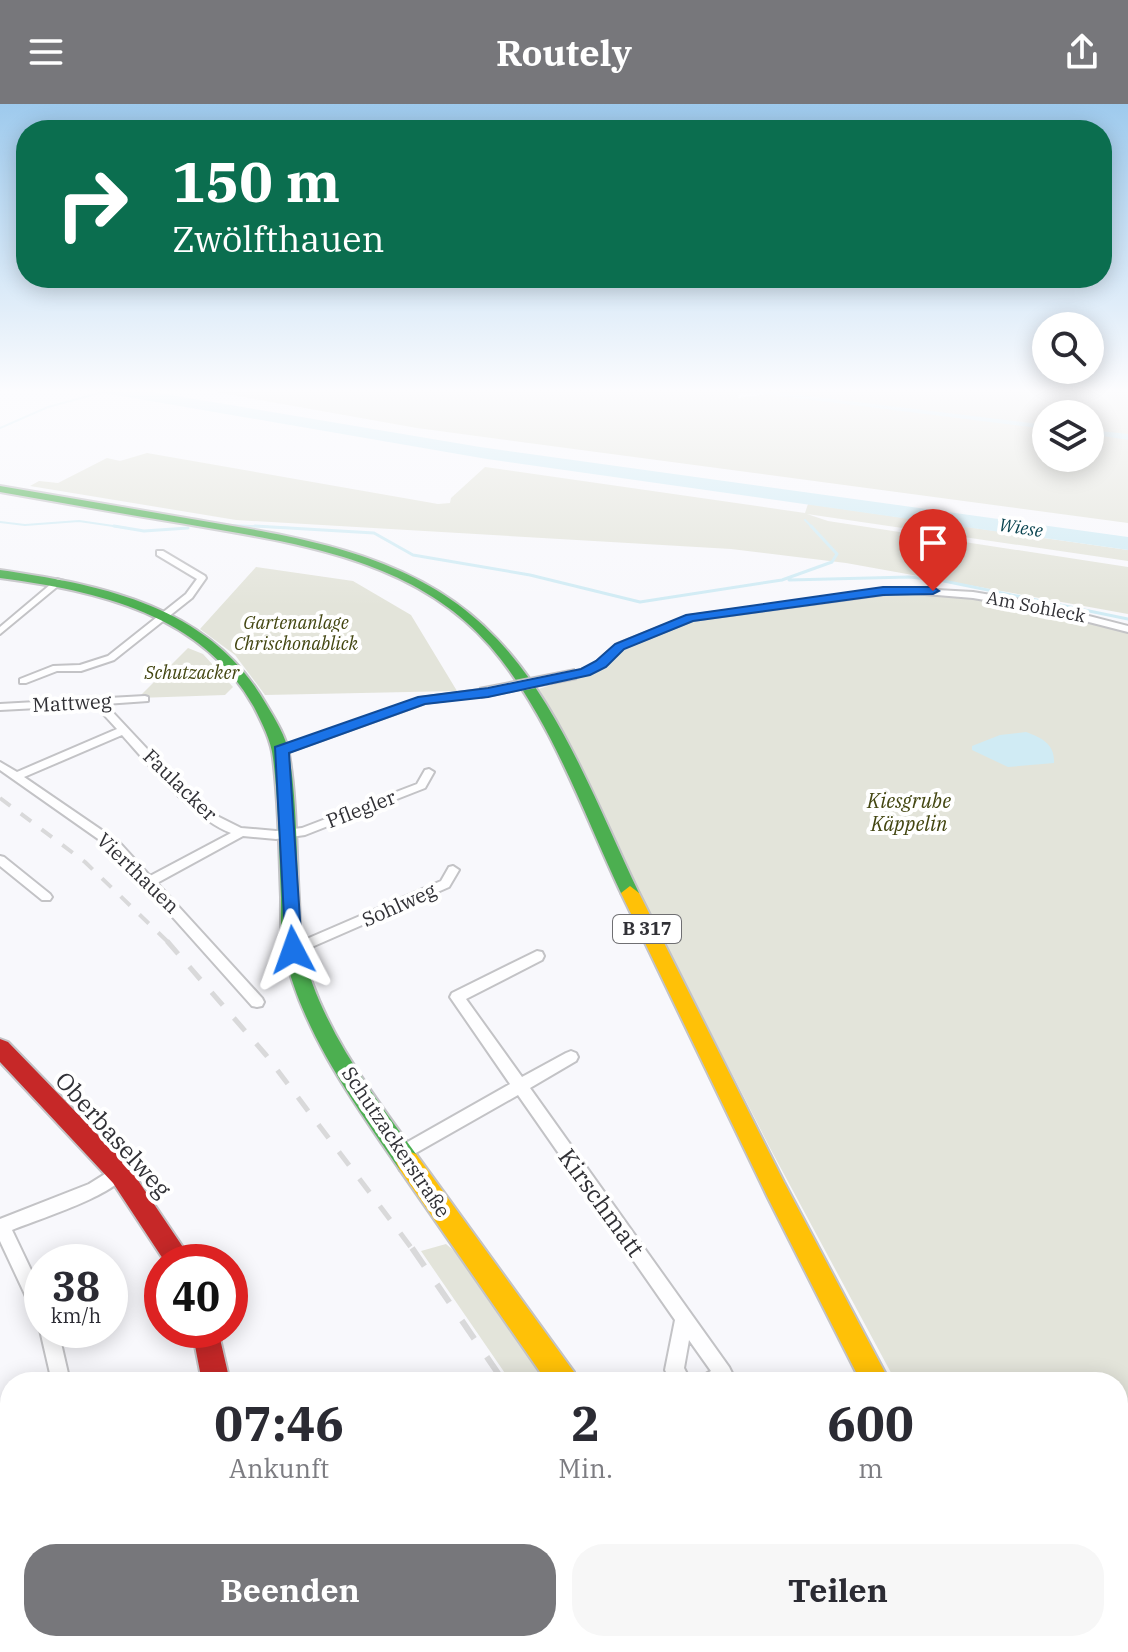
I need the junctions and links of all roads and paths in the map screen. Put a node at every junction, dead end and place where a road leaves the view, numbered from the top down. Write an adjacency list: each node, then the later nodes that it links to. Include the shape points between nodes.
1 (0, 489): 42 (main road, B 317, via 333,550 395,572 449,603 495,642 523,681)
2 (160, 553): 5 (street, via 202,578)
3 (1, 575): 4 (main road, Schutzackerstraße)
4 (60, 581): 5 (main road, Schutzackerstraße); 7 (street)
5 (164, 616): 8 (street, via 111,658 81,668 56,668); 13 (main road, Schutzackerstraße, via 200,636 230,663 258,697)
6 (1128, 629): 13 (street, Am Sohleck, bridge, via 1038,606 901,590 691,618 620,646 596,667 576,674 423,700)
7 (0, 631)
8 (23, 681)
9 (145, 699): 10 (street, Mattweg)
10 (97, 701): 11 (street, Mattweg); 12 (street, Faulacker)
11 (0, 707)
12 (124, 730): 16 (street); 17 (street, Faulacker, via 199,806 223,826)
13 (281, 751): 18 (main road, Schutzackerstraße)
14 (0, 765): 16 (street, Vierthauen)
15 (429, 772): 18 (street, Pflegler, via 421,786)
16 (16, 776): 21 (street, Vierthauen, via 115,845)
17 (242, 832): 18 (street, Faulacker); 21 (street, Faulacker)
18 (285, 836): 23 (main road, Schutzackerstraße)
19 (0, 860): 22 (street)
20 (453, 870): 23 (street, Sohlweg, via 445,884)
21 (151, 881): 25 (street, Vierthauen)
22 (46, 897)
23 (293, 950): 29 (main road, Schutzackerstraße, via 316,1012 355,1087)
24 (537, 956): 28 (street, Kirschmatt, via 457,997)
25 (257, 1002)
26 (0, 1048): 30 (main road, Oberbaselweg)
27 (571, 1057): 28 (street)
28 (518, 1087): 29 (street); 34 (street, Kirschmatt)
29 (402, 1153): 39 (main road, Schutzackerstraße)
30 (121, 1171): 31 (street, via 83,1194); 32 (main road, Oberbaselweg)
31 (1, 1227): 33 (street)
32 (171, 1244)
33 (24, 1275)
34 (684, 1318): 40 (street); 41 (street, Kirschmatt)
35 (53, 1348): 37 (street)
36 (209, 1348): 38 (main road)
37 (59, 1372)
38 (214, 1372)
39 (557, 1372)
40 (675, 1372)
41 (722, 1372)
42 (871, 1372)

